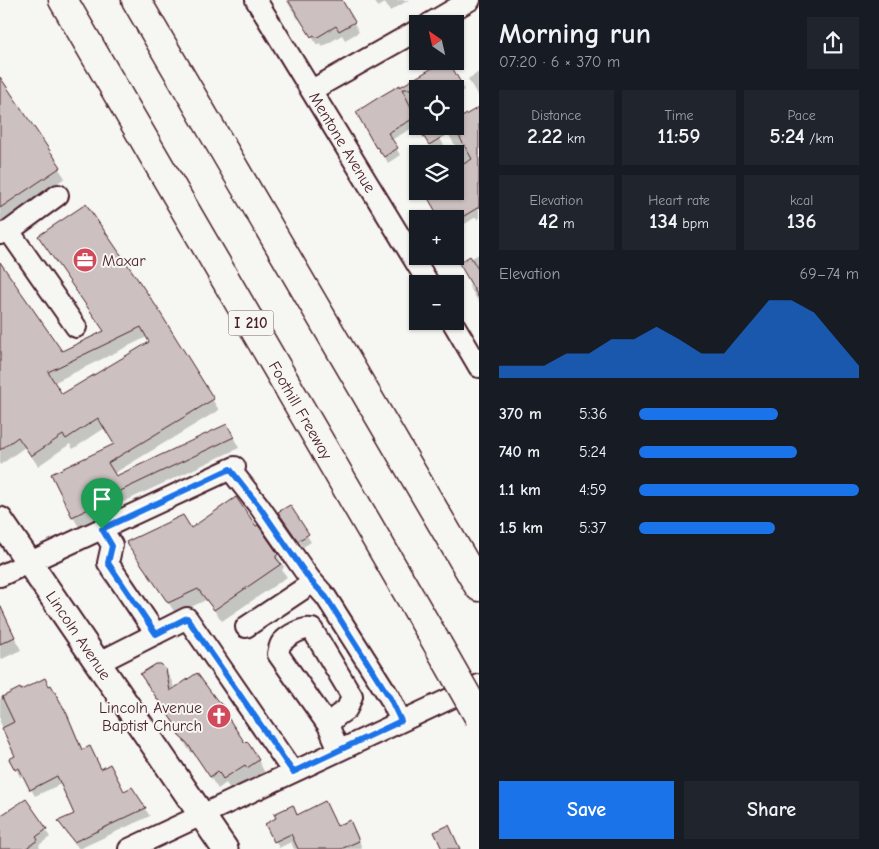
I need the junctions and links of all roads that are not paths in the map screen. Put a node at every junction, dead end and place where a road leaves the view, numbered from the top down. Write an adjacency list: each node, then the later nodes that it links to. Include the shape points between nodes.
1 (63, 0): 24 (highway, Foothill Freeway / I 210, bridge)
2 (136, 0): 19 (highway)
3 (256, 0): 7 (street, Mentone Avenue)
4 (470, 0): 5 (street)
5 (444, 15)
6 (409, 35): 7 (street)
7 (312, 90): 10 (street, Mentone Avenue)
8 (58, 195): 9 (street)
9 (4, 232): 11 (street)
10 (424, 275)
11 (76, 327)
12 (458, 330): 13 (street)
13 (477, 358)
14 (0, 520): 16 (main road, Lincoln Avenue)
15 (102, 529): 16 (street); 18 (street, via 233,468); 21 (street, via 112,546 108,563)
16 (29, 563): 17 (street); 22 (main road, Lincoln Avenue)
17 (0, 576)
18 (312, 583): 20 (street); 25 (street, via 326,597)
19 (479, 586)
20 (246, 626)
21 (156, 634): 22 (street); 28 (street, via 187,618)
22 (98, 663): 29 (main road, Lincoln Avenue)
23 (479, 685): 25 (street)
24 (479, 717)
25 (401, 721): 27 (street)
26 (328, 725): 27 (street)
27 (339, 750): 28 (street)
28 (293, 772): 29 (street)
29 (202, 815): 30 (street); 31 (main road, Lincoln Avenue)
30 (129, 849)
31 (225, 849)

